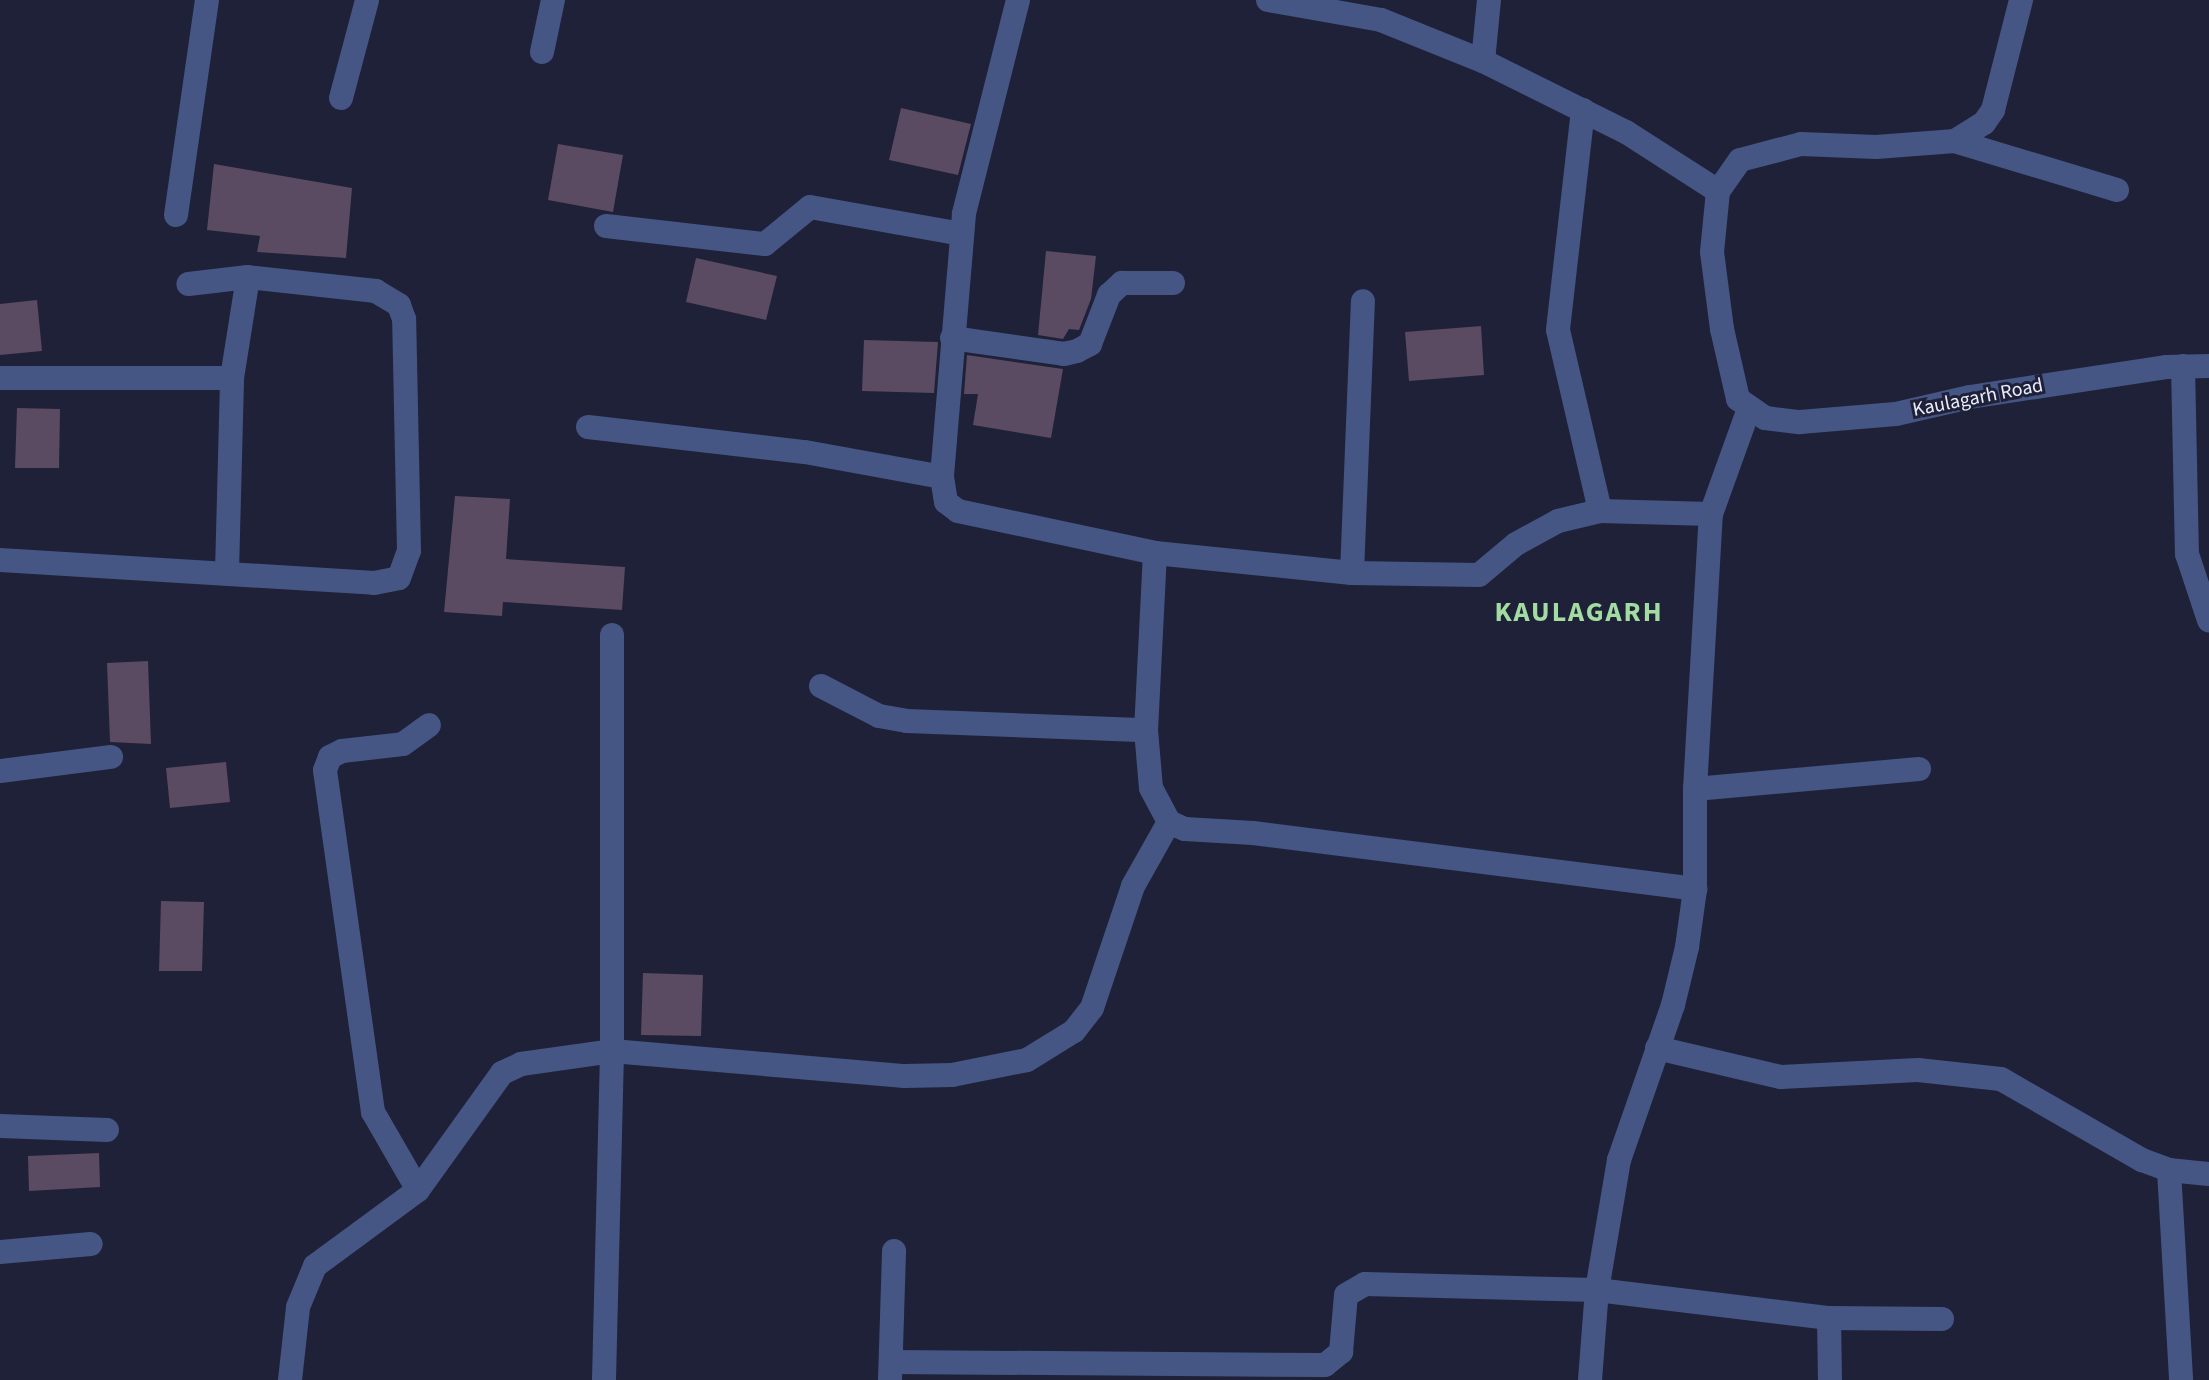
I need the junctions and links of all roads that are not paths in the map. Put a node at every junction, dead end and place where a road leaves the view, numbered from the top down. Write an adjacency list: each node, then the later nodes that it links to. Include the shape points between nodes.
1 (207, 0): 15 (street)
2 (367, 0): 10 (street)
3 (553, 0): 8 (street)
4 (1018, 0): 17 (street, via 977,152)
5 (1268, 0): 9 (street, via 1381,20)
6 (1489, 0): 9 (street)
7 (2021, 0): 12 (street, via 1993,110 1984,123)
8 (542, 52)
9 (1483, 61): 11 (street)
10 (341, 98)
11 (1583, 110): 14 (street); 30 (street, via 1558,330)
12 (1955, 141): 13 (street); 14 (street, via 1774,147 1740,160)
13 (2117, 190)
14 (1718, 191): 27 (street, via 1712,252 1722,329 1733,384)
15 (176, 215)
16 (606, 226): 17 (street, via 765,244 810,207)
17 (962, 234): 22 (street)
18 (248, 277): 20 (street); 26 (street); 34 (street, via 376,291 399,305 404,319 409,551 399,578 387,583)
19 (1173, 283): 22 (street, via 1122,283 1109,295 1090,344 1077,351 1064,354)
20 (188, 284)
21 (1363, 301): 35 (street)
22 (952, 338): 29 (street)
23 (2183, 366): 24 (street, Kaulagarh Road); 27 (street, Kaulagarh Road, via 1970,397 1896,414 1800,422); 36 (street, via 2187,554)
24 (2209, 366)
25 (0, 378): 26 (street)
26 (232, 378): 34 (street)
27 (1748, 411): 31 (street)
28 (588, 427): 29 (street, via 805,452)
29 (942, 477): 32 (street, via 946,502 971,517)
30 (1600, 511): 31 (street); 35 (street, via 1547,526 1479,575)
31 (1711, 514): 44 (street)
32 (1155, 553): 35 (street); 40 (street)
33 (0, 560): 34 (street)
34 (227, 572)
35 (1352, 573)
36 (2209, 620)
37 (612, 635): 48 (street)
38 (821, 686): 40 (street, via 879,716 907,721)
39 (429, 725): 53 (street, via 403,744 342,751 330,757 325,770 373,1112)
40 (1146, 730): 45 (street, via 1151,788)
41 (111, 757): 43 (street)
42 (1919, 769): 44 (street)
43 (0, 771)
44 (1695, 789): 46 (street)
45 (1169, 822): 46 (street, via 1185,829); 48 (street, via 1133,886 1092,1008 1074,1031 1027,1060 952,1075 905,1076)
46 (1695, 889): 47 (street, via 1683,962)
47 (1657, 1048): 51 (street, via 1781,1077 1918,1070 2001,1079 2142,1160); 57 (street, via 1619,1160)
48 (612, 1051): 53 (street, via 521,1064 502,1073); 62 (street)
49 (0, 1126): 50 (street)
50 (107, 1130)
51 (2169, 1170): 52 (street); 65 (street)
52 (2209, 1174)
53 (418, 1190): 61 (street, via 315,1266 298,1307)
54 (91, 1244): 56 (street)
55 (894, 1251): 60 (street)
56 (0, 1252)
57 (1597, 1290): 58 (street); 60 (street, via 1352,1287 1346,1295 1341,1352 1325,1365); 63 (street)
58 (1829, 1318): 59 (street); 64 (street)
59 (1942, 1319)
60 (891, 1371)
61 (290, 1380)
62 (604, 1380)
63 (1590, 1380)
64 (1830, 1380)
65 (2181, 1380)

